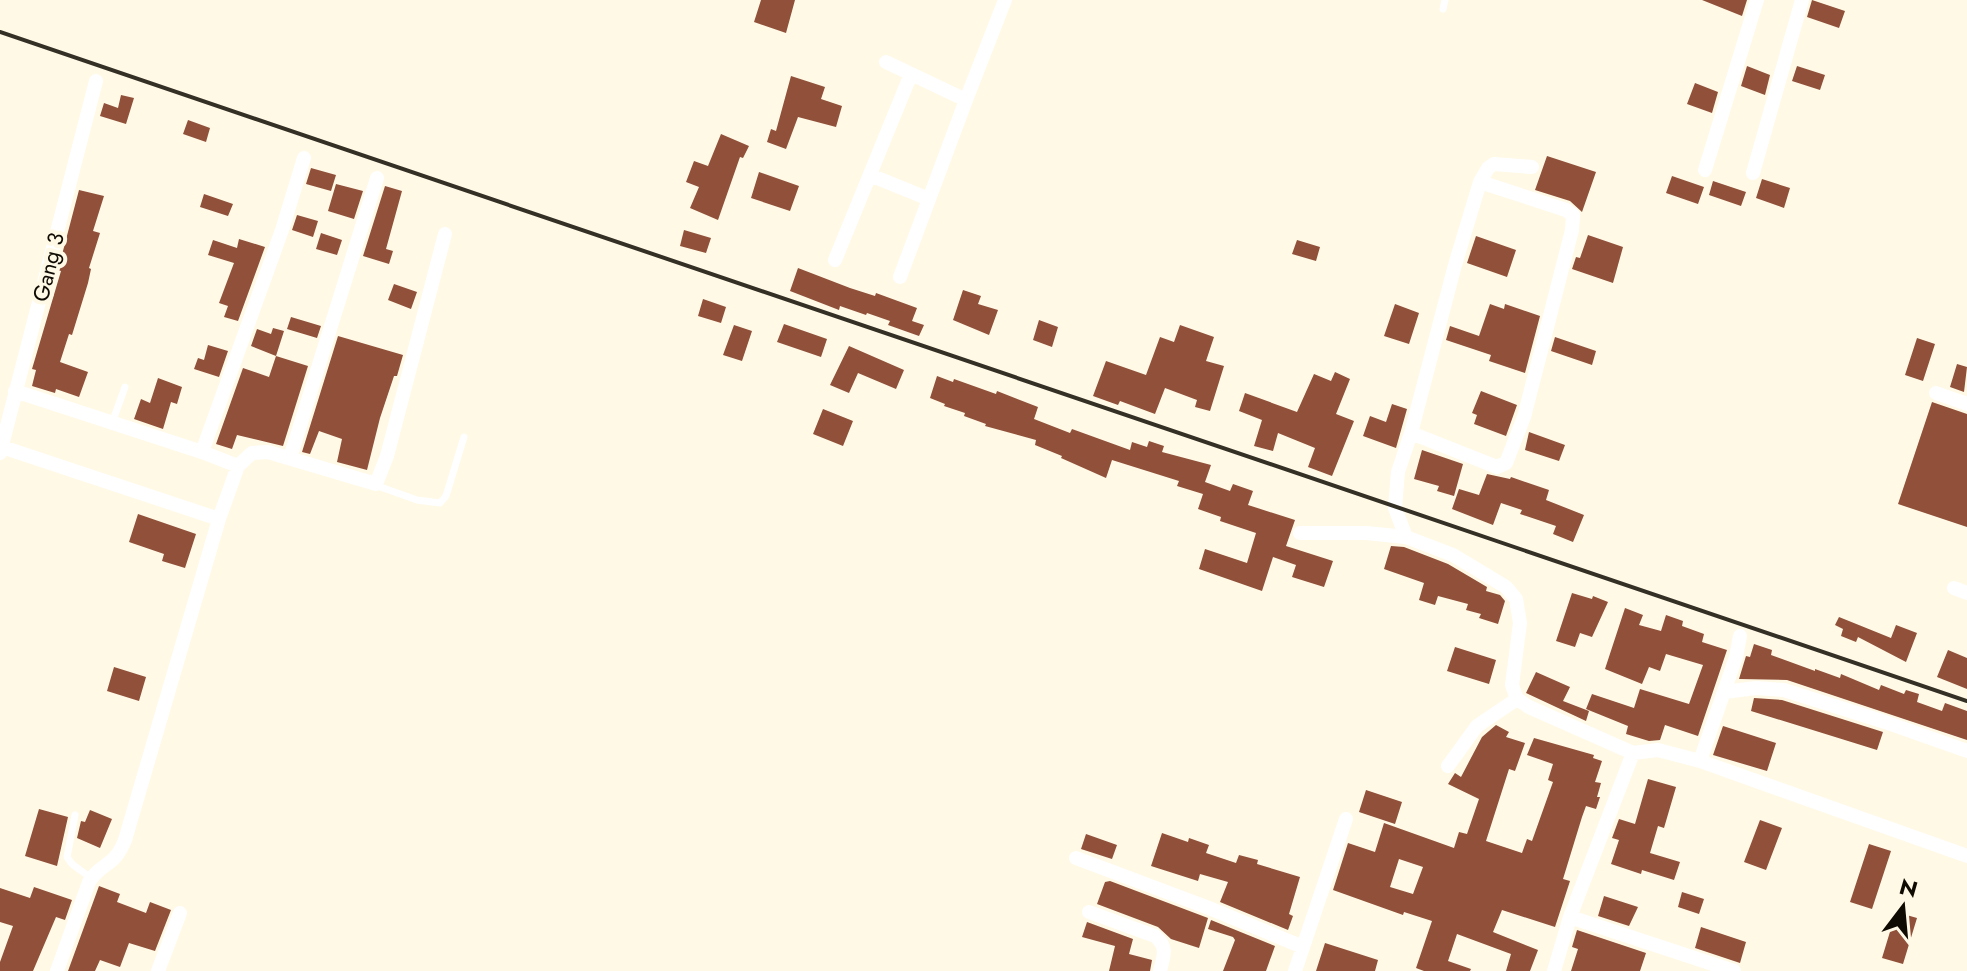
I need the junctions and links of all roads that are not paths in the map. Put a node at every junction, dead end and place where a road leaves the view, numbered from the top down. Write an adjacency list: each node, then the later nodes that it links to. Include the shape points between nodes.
1 (1005, 0): 7 (street)
2 (1757, 0): 10 (street)
3 (1802, 0): 11 (street)
4 (886, 62): 5 (street)
5 (911, 74): 7 (street); 12 (street)
6 (96, 81): 20 (street, Gang 3)
7 (966, 100): 15 (street)
8 (304, 158): 27 (street)
9 (1532, 167): 14 (street, via 1494,164)
10 (1705, 170)
11 (1753, 173)
12 (870, 175): 15 (street); 17 (street)
13 (377, 178): 28 (street)
14 (1480, 182): 24 (street); 24 (street, via 1573,215 1524,417 1508,458 1497,467)
15 (929, 199): 18 (street)
16 (445, 234): 30 (street, via 387,456)
17 (835, 260)
18 (900, 277)
19 (125, 387): 23 (lane)
20 (15, 391): 23 (street); 26 (street, Gang 3)
21 (1936, 393): 22 (street)
22 (1967, 404)
23 (112, 423): 27 (street)
24 (1411, 433): 33 (street, via 1398,472 1395,508)
25 (464, 437): 30 (lane, via 440,503)
26 (1, 450): 31 (street)
27 (202, 452): 29 (street)
28 (290, 458): 29 (street, via 258,451); 30 (street)
29 (238, 466): 31 (street)
30 (373, 485)
31 (219, 519): 45 (street, via 125,840 113,862)
32 (1300, 533): 33 (street)
33 (1406, 537): 36 (street, via 1494,578 1516,599 1520,623 1512,685)
34 (1740, 636): 35 (street)
35 (1724, 692): 37 (street, via 1784,690); 39 (street)
36 (1517, 699): 38 (street); 40 (street, via 1477,726)
37 (1967, 751)
38 (1633, 753): 39 (street, via 1658,750); 48 (street)
39 (1700, 761): 43 (street)
40 (1448, 766)
41 (75, 815): 45 (lane, via 67,857)
42 (1346, 819): 49 (street)
43 (1967, 856)
44 (1076, 858): 49 (street)
45 (91, 878): 50 (street)
46 (1089, 912): 52 (street, via 1155,936 1165,953)
47 (180, 913): 51 (street)
48 (1570, 917): 54 (street); 55 (street)
49 (1303, 947): 53 (street)
50 (57, 971)
51 (158, 971)
52 (1160, 971)
53 (1295, 971)
54 (1554, 971)
55 (1734, 971)

